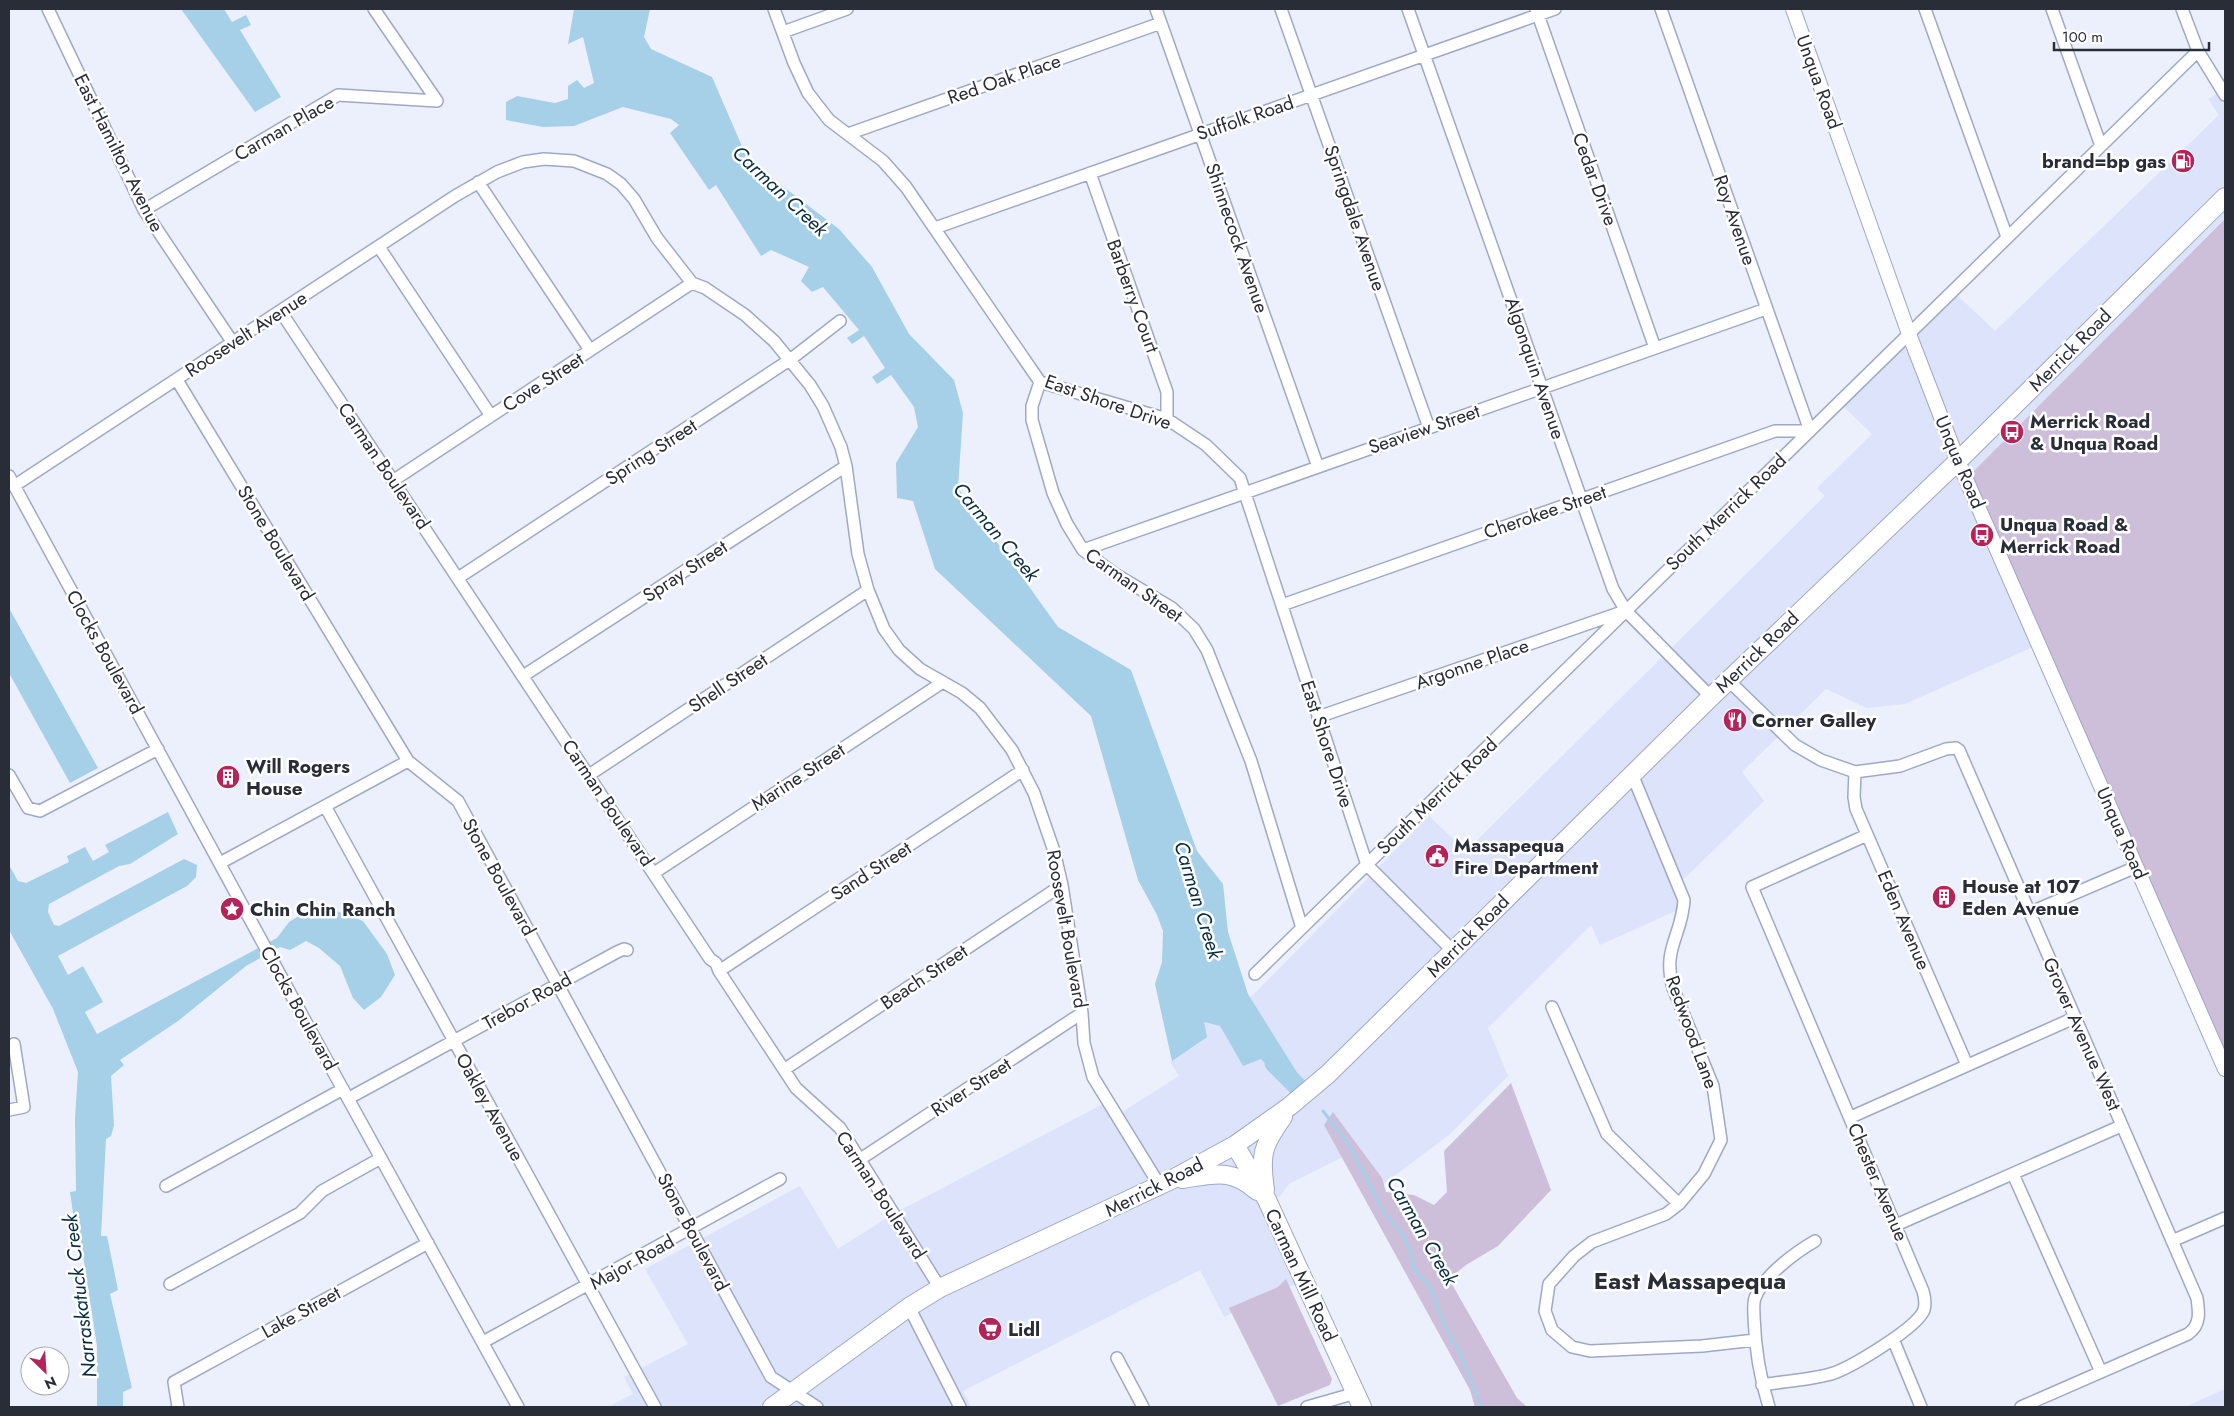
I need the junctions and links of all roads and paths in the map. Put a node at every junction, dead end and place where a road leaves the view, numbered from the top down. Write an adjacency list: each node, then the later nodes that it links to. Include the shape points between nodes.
1 (48, 9): 27 (street, East Hamilton Avenue)
2 (374, 9): 27 (street, Carman Place, via 437,101 338,95)
3 (774, 9): 16 (street, East Shore Drive)
4 (847, 9): 16 (street)
5 (1156, 9): 15 (street, Shinnecock Avenue)
6 (1281, 9): 19 (street, Springdale Avenue)
7 (1408, 9): 18 (street, Algonquin Avenue)
8 (1555, 9): 14 (street, Suffolk Road)
9 (1661, 9): 32 (street, Roy Avenue)
10 (1793, 9): 35 (street, Unqua Road)
11 (1925, 9): 29 (street)
12 (2052, 9): 23 (street)
13 (2182, 9): 17 (street)
14 (1537, 12): 18 (street, Suffolk Road); 37 (street, Cedar Drive)
15 (1161, 23): 21 (street, Red Oak Place); 22 (street, Shinnecock Avenue)
16 (782, 32): 21 (street, East Shore Drive, via 808,93 829,120)
17 (2198, 51): 20 (street); 23 (street, South Merrick Road)
18 (1425, 55): 19 (street, Suffolk Road); 42 (street, Algonquin Avenue)
19 (1312, 95): 22 (street, Suffolk Road); 45 (street, Springdale Avenue)
20 (2225, 95)
21 (848, 134): 28 (street, East Shore Drive, via 891,170)
22 (1201, 134): 24 (street, Suffolk Road); 49 (street, Shinnecock Avenue)
23 (2101, 146): 29 (street, South Merrick Road)
24 (1090, 173): 28 (street, Suffolk Road); 44 (street, Barberry Court, via 1167,392)
25 (478, 182): 30 (street, Roosevelt Avenue); 31 (street, Roosevelt Boulevard, via 523,162 544,160 574,162 607,174 634,199 657,238); 38 (street)
26 (2225, 197): 47 (main road, Merrick Road)
27 (144, 210): 36 (street, East Hamilton Avenue)
28 (935, 228): 41 (street, East Shore Drive)
29 (2007, 238): 35 (street, South Merrick Road)
30 (379, 247): 33 (street, Roosevelt Avenue); 43 (street)
31 (692, 283): 38 (street, Cove Street); 39 (street, Roosevelt Boulevard, via 745,315)
32 (1766, 309): 37 (street, Seaview Street); 46 (street, Roy Avenue)
33 (281, 312): 36 (street, Roosevelt Avenue); 50 (street, Carman Boulevard)
34 (840, 321): 39 (street, Spring Street)
35 (1909, 334): 46 (street, South Merrick Road); 47 (street, Unqua Road)
36 (233, 343): 40 (street, Roosevelt Avenue)
37 (1655, 348): 42 (street, Seaview Street)
38 (590, 350): 43 (street, Cove Street)
39 (791, 359): 48 (street, Roosevelt Boulevard, via 822,406); 55 (street, Spring Street)
40 (176, 380): 51 (street, Roosevelt Avenue); 65 (street, Stone Boulevard)
41 (1040, 382): 44 (street, East Shore Drive); 54 (street, Carman Street, via 1032,406 1032,420 1053,493 1066,524)
42 (1542, 388): 45 (street, Seaview Street); 53 (street, Algonquin Avenue)
43 (492, 416): 50 (street, Cove Street)
44 (1167, 419): 52 (street, East Shore Drive, via 1206,445 1240,478)
45 (1429, 428): 49 (street, Seaview Street)
46 (1810, 431): 53 (street, Cherokee Street, via 1775,431); 58 (street, South Merrick Road)
47 (1958, 461): 60 (main road, Merrick Road); 75 (street, Unqua Road)
48 (846, 466): 56 (street, Roosevelt Boulevard, via 854,533); 59 (street, Spray Street)
49 (1318, 467): 52 (street, Seaview Street)
50 (394, 480): 55 (street, Carman Boulevard)
51 (12, 481): 64 (street, Clocks Boulevard)
52 (1246, 492): 54 (street, Seaview Street); 57 (street, East Shore Drive)
53 (1581, 499): 57 (street, Cherokee Street); 58 (street, Algonquin Avenue, via 1613,590)
54 (1083, 550): 79 (street, Carman Street, via 1115,574 1172,608 1194,630 1207,650 1251,761)
55 (458, 578): 59 (street, Carman Boulevard)
56 (868, 590): 61 (street, Roosevelt Boulevard, via 884,630 899,650 920,669); 70 (street, Shell Street)
57 (1282, 605): 63 (street, East Shore Drive)
58 (1626, 611): 62 (street, Algonquin Avenue); 63 (street, Argonne Place); 74 (street, South Merrick Road)
59 (523, 676): 70 (street, Carman Boulevard)
60 (1728, 680): 62 (main road, Merrick Road); 67 (street, via 1795,745 1820,760)
61 (943, 682): 66 (street, Roosevelt Boulevard, via 980,708 1002,734); 76 (street, Marine Street)
62 (1711, 697): 68 (main road, Merrick Road)
63 (1318, 717): 74 (street, East Shore Drive)
64 (158, 749): 69 (street, via 40,811 28,808); 73 (street, Clocks Boulevard)
65 (408, 761): 71 (street); 84 (street, Stone Boulevard, via 458,801)
66 (1023, 770): 77 (street, Roosevelt Boulevard, via 1044,818); 82 (street, Sand Street)
67 (1855, 772): 72 (street, Eden Avenue, via 1856,809); 78 (street, Grover Avenue West, via 1900,766 1956,748 1962,754)
68 (1632, 774): 81 (main road, Merrick Road); 106 (street, Redwood Lane, via 1684,900 1683,916 1670,950 1669,971 1713,1086 1721,1140 1704,1174)
69 (9, 775)
70 (589, 775): 76 (street, Carman Boulevard)
71 (326, 806): 73 (street); 88 (street, Oakley Avenue)
72 (1867, 835): 90 (street, Eden Avenue); 96 (street, Chester Avenue, via 1752,887)
73 (220, 863): 93 (street, Clocks Boulevard)
74 (1367, 865): 79 (street, South Merrick Road); 81 (street, East Shore Drive)
75 (2136, 867): 78 (street); 92 (street, Unqua Road)
76 (654, 873): 82 (street, Carman Boulevard)
77 (1062, 885): 86 (street, Roosevelt Boulevard); 91 (street, Beach Street)
78 (2029, 913): 87 (street, Grover Avenue West)
79 (1302, 928): 83 (street, South Merrick Road)
80 (627, 950): 84 (street, Trebor Road, via 617,952)
81 (1453, 951): 94 (main road, Merrick Road, via 1328,1074)
82 (719, 971): 91 (street, Carman Boulevard)
83 (1255, 974)
84 (558, 985): 88 (street, Trebor Road); 109 (street, Stone Boulevard)
85 (1552, 1007): 106 (street, via 1607,1134)
86 (1082, 1014): 100 (street, River Street); 103 (street, Roosevelt Boulevard, via 1084,1044 1093,1077)
87 (2074, 1018): 90 (street); 97 (street, Grover Avenue West)
88 (454, 1041): 93 (street, Trebor Road); 114 (street, Oakley Avenue)
89 (14, 1044): 95 (street, via 24,1107)
90 (1967, 1065): 96 (street)
91 (785, 1069): 100 (street, Carman Boulevard, via 796,1088 840,1128)
92 (2225, 1069)
93 (346, 1094): 99 (street, Clocks Boulevard); 104 (street, Trebor Road)
94 (1290, 1106): 98 (main road, Merrick Road); 105 (main road, via 1264,1148 1261,1165)
95 (9, 1110)
96 (1851, 1117): 108 (street, Chester Avenue)
97 (2121, 1126): 101 (street); 111 (street, Grover Avenue West)
98 (1235, 1145): 103 (main road, Merrick Road); 105 (main road, Carman Mill Road)
99 (381, 1158): 112 (street, Clocks Boulevard); 113 (street, via 322,1191 300,1213)
100 (859, 1160): 115 (street, Carman Boulevard)
101 (2013, 1174): 108 (street); 121 (street)
102 (780, 1179): 109 (street, Major Road)
103 (1166, 1183): 105 (main road, via 1213,1174 1234,1176 1247,1182); 115 (main road, Merrick Road)
104 (166, 1186)
105 (1267, 1200): 124 (main road, Carman Mill Road)
106 (1679, 1204): 118 (street, Redwood Lane, via 1666,1214 1592,1242 1574,1256 1549,1284 1544,1311 1552,1330 1572,1347 1590,1351)
107 (2225, 1218): 111 (street)
108 (1896, 1225): 117 (street, Chester Avenue, via 1926,1302 1916,1322)
109 (692, 1229): 114 (street, Major Road); 123 (street, Stone Boulevard, via 771,1377)
110 (1815, 1241): 118 (street, via 1797,1251 1763,1284 1754,1299)
111 (2172, 1241): 121 (street, Grover Avenue West, via 2197,1298 2199,1315 2196,1326 2188,1334)
112 (428, 1243): 119 (street, Clocks Boulevard); 125 (street, Lake Street, via 174,1382)
113 (170, 1284)
114 (588, 1286): 119 (street, Major Road); 127 (street, Oakley Avenue)
115 (940, 1288): 116 (main road, Merrick Road)
116 (909, 1307): 123 (main road, Merrick Road); 130 (street)
117 (1893, 1339): 122 (street, Chester Avenue, via 1833,1373); 134 (street)
118 (1755, 1340): 122 (street)
119 (483, 1342): 126 (street, Clocks Boulevard)
120 (1117, 1358): 131 (street)
121 (2101, 1372): 135 (street)
122 (1762, 1385): 133 (street)
123 (793, 1391): 128 (main road, Merrick Road); 129 (street, Stone Boulevard)
124 (1359, 1400): 132 (street)
125 (178, 1407)
126 (518, 1407)
127 (655, 1407)
128 (772, 1407)
129 (817, 1407)
130 (960, 1407)
131 (1143, 1407)
132 (1306, 1407)
133 (1769, 1407)
134 (1921, 1407)
135 (2021, 1407)

